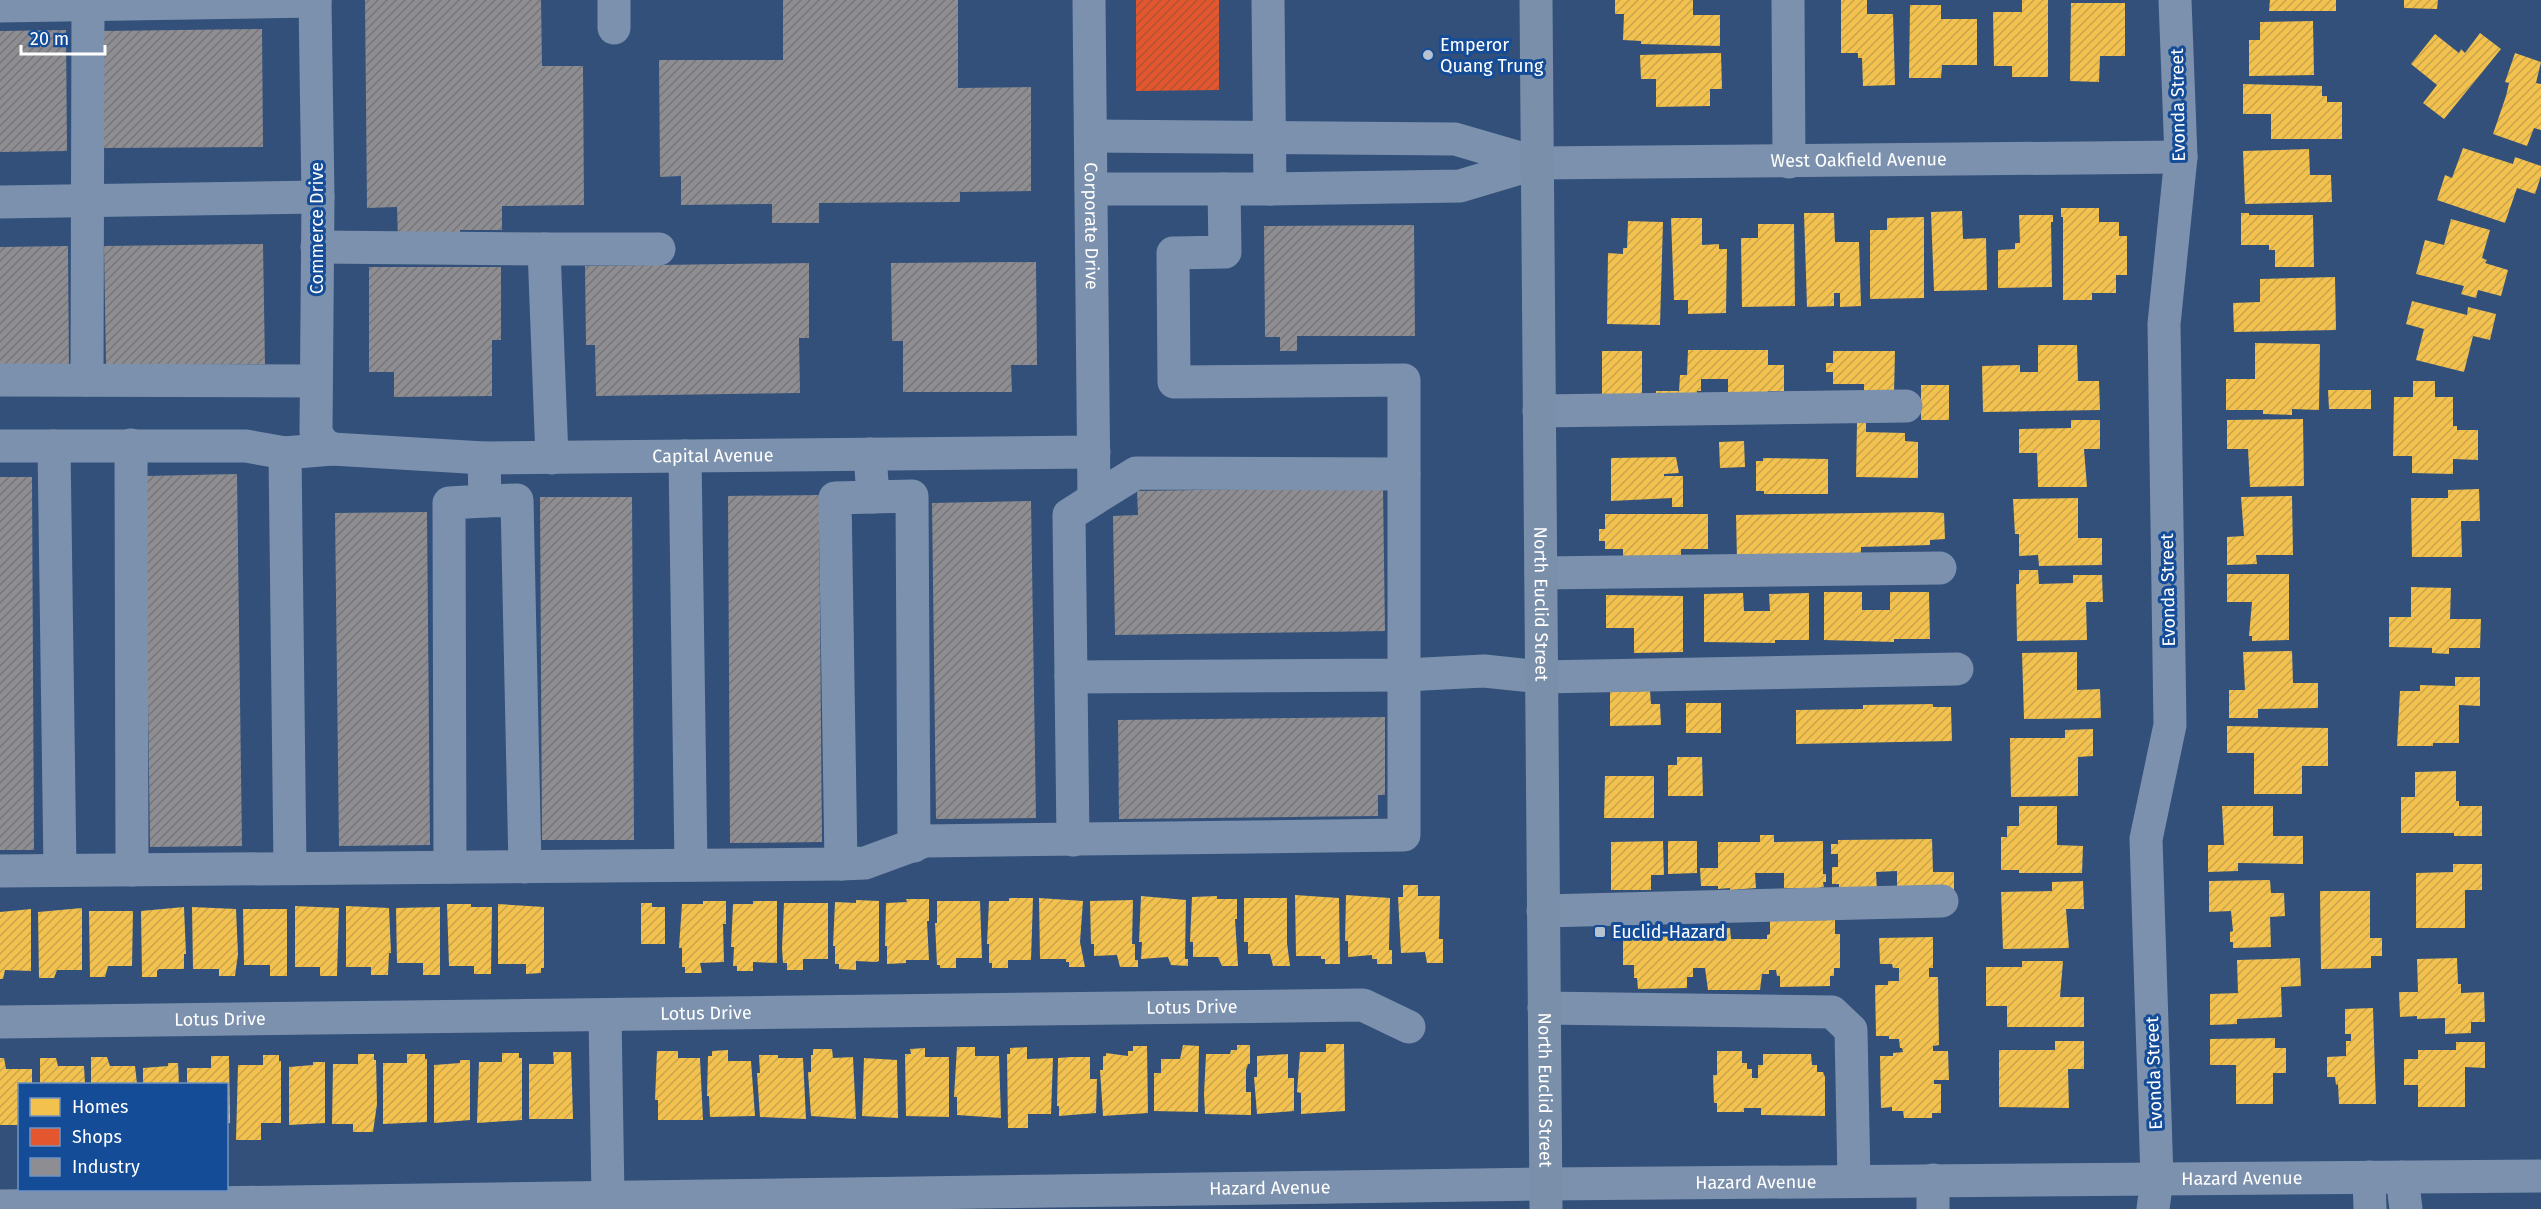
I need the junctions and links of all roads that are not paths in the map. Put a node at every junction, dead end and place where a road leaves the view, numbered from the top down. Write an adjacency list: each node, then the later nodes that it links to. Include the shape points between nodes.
1 (315, 0): 7 (street); 17 (street, Commerce Drive)
2 (1089, 0): 9 (street, Corporate Drive)
3 (1268, 0): 10 (street)
4 (1536, 0): 13 (main road, North Euclid Street)
5 (1788, 0): 12 (street)
6 (2175, 0): 11 (street, Evonda Street)
7 (88, 5): 8 (street); 18 (street)
8 (0, 6)
9 (1090, 136): 10 (street); 14 (street, Corporate Drive)
10 (1269, 138): 13 (street, via 1455,139); 16 (street)
11 (2181, 157): 12 (street, West Oakfield Avenue); 68 (street, Evonda Street, via 2164,324 2170,725 2146,838)
12 (1790, 162): 13 (street, West Oakfield Avenue)
13 (1537, 163): 16 (street, via 1460,186); 27 (main road, North Euclid Street)
14 (1091, 189): 15 (street); 32 (street, Corporate Drive)
15 (1224, 189): 16 (street); 38 (street, via 1225,252 1173,253 1174,382 1404,380)
16 (1270, 189)
17 (318, 197): 18 (street); 20 (street, Commerce Drive)
18 (88, 201): 19 (street); 24 (street)
19 (0, 202)
20 (317, 247): 21 (street); 25 (street, Commerce Drive)
21 (544, 249): 22 (street); 37 (street)
22 (659, 249)
23 (0, 380): 24 (street)
24 (87, 380): 25 (street)
25 (316, 381): 31 (street, Commerce Drive, via 316,432 321,443)
26 (1906, 406): 27 (street)
27 (1539, 411): 43 (main road, North Euclid Street)
28 (131, 445): 30 (street, Capital Avenue); 33 (street, Capital Avenue, via 246,446); 56 (street)
29 (0, 446): 30 (street, Capital Avenue)
30 (54, 446): 55 (street)
31 (332, 449): 33 (street, Capital Avenue); 36 (street, Capital Avenue)
32 (1094, 452): 34 (street, Capital Avenue); 40 (street, Corporate Drive)
33 (285, 453): 54 (street)
34 (870, 454): 35 (street, Capital Avenue); 39 (street)
35 (685, 456): 37 (street, Capital Avenue); 51 (street)
36 (484, 458): 37 (street, Capital Avenue); 41 (street)
37 (552, 458)
38 (1404, 474): 40 (street, via 1136,474); 45 (street)
39 (873, 497): 49 (street, via 912,496); 50 (street, via 835,498)
40 (1094, 499): 46 (street, via 1069,515)
41 (485, 501): 52 (street, via 449,503); 53 (street, via 517,500)
42 (1940, 568): 43 (street)
43 (1540, 573): 47 (main road, North Euclid Street)
44 (1957, 669): 47 (street)
45 (1404, 675): 46 (street); 47 (street, via 1484,671); 48 (street, via 1404,835)
46 (1071, 676): 48 (street)
47 (1541, 676): 59 (main road, North Euclid Street)
48 (1073, 840): 49 (street, via 925,841)
49 (914, 846): 50 (street, via 865,863)
50 (841, 864): 51 (street)
51 (691, 865): 53 (street)
52 (450, 867): 53 (street); 54 (street)
53 (525, 867)
54 (290, 868): 56 (street)
55 (60, 870): 56 (street); 57 (street)
56 (132, 870)
57 (0, 871)
58 (1942, 900): 59 (street)
59 (1543, 911): 60 (main road, North Euclid Street)
60 (1544, 1008): 67 (street, via 1832,1012 1851,1030); 71 (main road, North Euclid Street)
61 (605, 1015): 62 (street, Lotus Drive); 63 (street, Lotus Drive, via 1363,1005); 72 (street)
62 (0, 1022)
63 (1409, 1027)
64 (2541, 1176): 66 (street, Hazard Avenue)
65 (2369, 1177): 66 (street, Hazard Avenue); 68 (street, Hazard Avenue); 76 (street)
66 (2402, 1177): 77 (street)
67 (1854, 1181): 69 (street, Hazard Avenue); 70 (street, Hazard Avenue)
68 (2155, 1193): 69 (street, Hazard Avenue)
69 (1933, 1194)
70 (1784, 1195): 71 (street, Hazard Avenue)
71 (1546, 1197): 73 (street, Hazard Avenue)
72 (588, 1201): 73 (street, Hazard Avenue); 74 (street, Hazard Avenue)
73 (987, 1201)
74 (326, 1205): 75 (street, Hazard Avenue)
75 (0, 1206)
76 (2370, 1209)
77 (2406, 1209)

